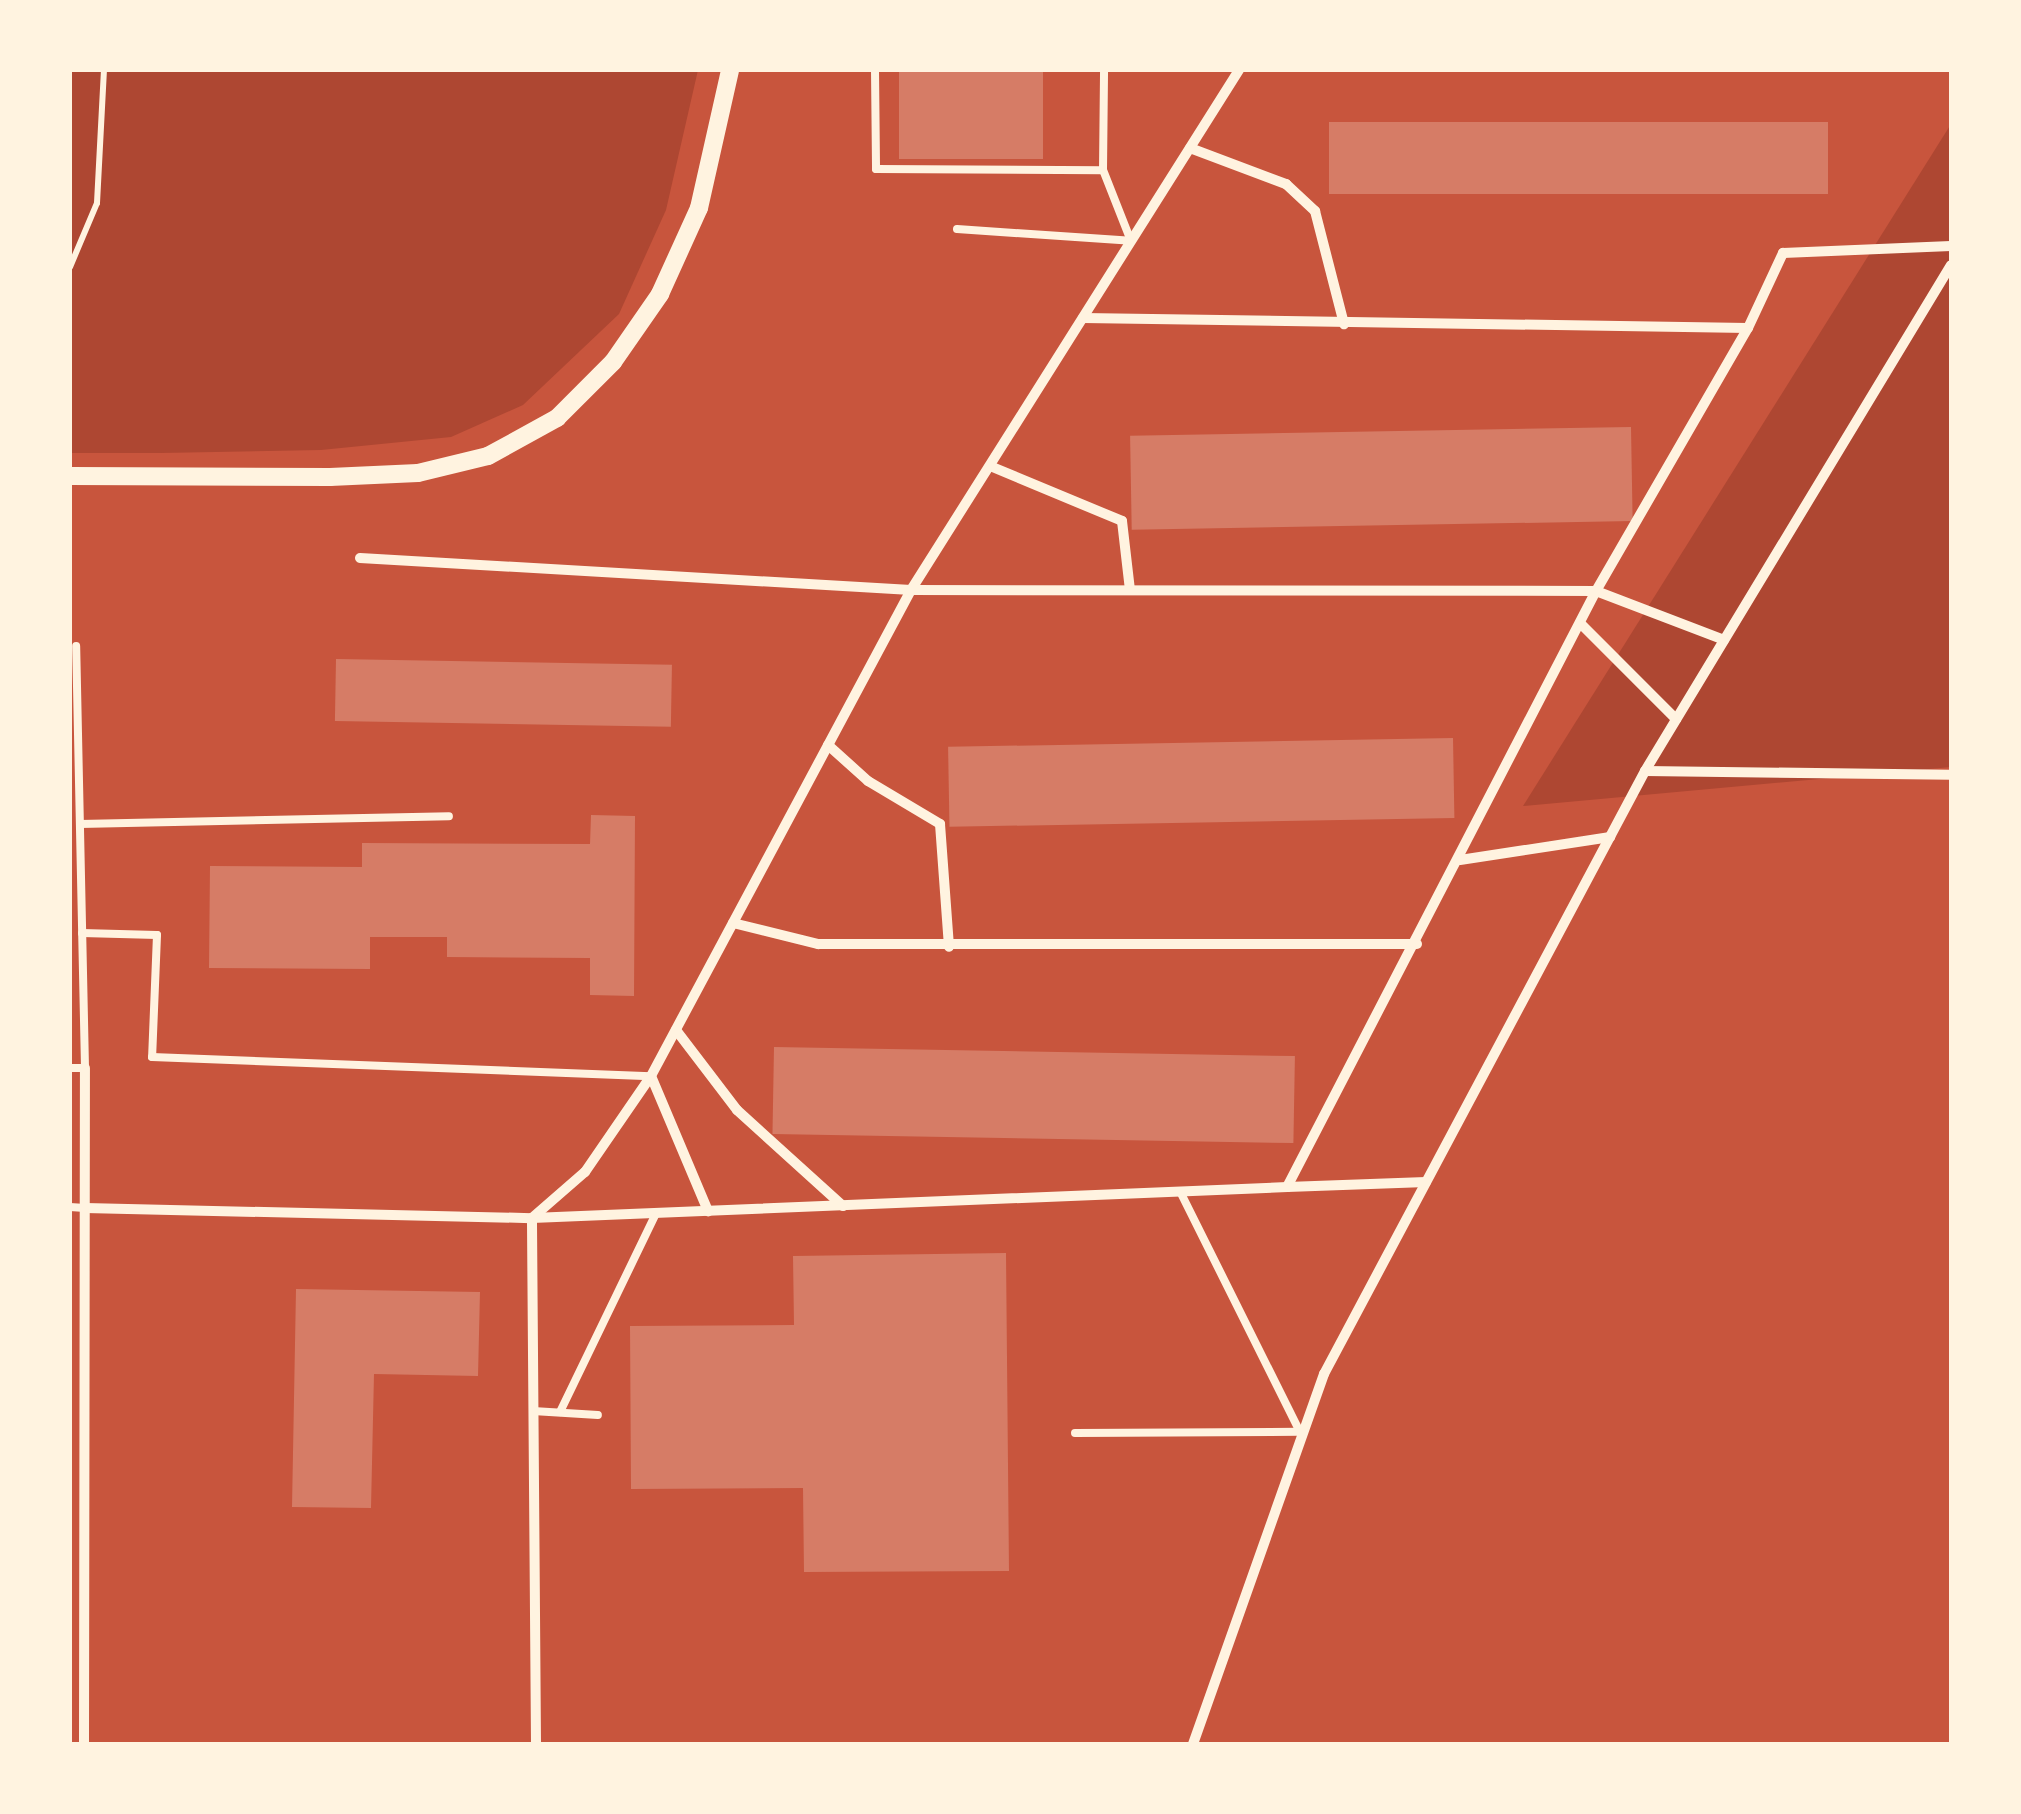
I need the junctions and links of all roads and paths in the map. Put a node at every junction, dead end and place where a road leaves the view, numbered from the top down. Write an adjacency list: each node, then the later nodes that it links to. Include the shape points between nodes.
1 (104, 70): 12 (path, via 96,203)
2 (730, 70): 17 (street, via 699,208 660,294 613,362 557,418 488,456 418,472)
3 (875, 70): 7 (lane, via 876,169)
4 (1104, 70): 7 (lane)
5 (1239, 70): 6 (street)
6 (1190, 148): 9 (street); 14 (street, via 1286,184 1315,211)
7 (1103, 170): 9 (lane)
8 (956, 228): 9 (lane)
9 (1132, 241): 13 (street)
10 (1951, 246): 15 (street, via 1783,253)
11 (1951, 264): 23 (street)
12 (70, 267)
13 (1083, 318): 14 (street); 16 (street)
14 (1344, 324): 15 (street)
15 (1748, 328): 21 (street)
16 (990, 466): 19 (street); 20 (street, via 1122,521)
17 (70, 476)
18 (360, 558): 19 (street)
19 (912, 590): 20 (street); 26 (street)
20 (1130, 590): 21 (street)
21 (1596, 592): 22 (street); 23 (street)
22 (1580, 623): 25 (street); 32 (street)
23 (1724, 640): 25 (street)
24 (76, 646): 30 (lane)
25 (1676, 719): 27 (street)
26 (828, 746): 33 (street); 36 (street, via 868,781 940,824)
27 (1645, 771): 28 (street); 31 (street)
28 (1951, 775)
29 (448, 816): 30 (lane)
30 (80, 824): 34 (lane)
31 (1610, 837): 32 (street); 41 (street)
32 (1460, 860): 35 (street)
33 (733, 923): 36 (street, via 818,944); 37 (street)
34 (82, 932): 39 (lane); 40 (lane, via 157,935 152,1058)
35 (1416, 944): 36 (street); 42 (street)
36 (949, 947)
37 (676, 1030): 40 (street); 44 (street, via 737,1110)
38 (70, 1068): 39 (lane)
39 (85, 1068): 46 (street)
40 (651, 1076): 47 (street); 49 (street, via 586,1172)
41 (1426, 1182): 42 (street); 53 (street)
42 (1288, 1186): 43 (street)
43 (1180, 1191): 44 (street); 53 (lane)
44 (844, 1206): 47 (street)
45 (70, 1207): 46 (lane)
46 (85, 1208): 49 (street); 55 (street)
47 (708, 1211): 48 (street)
48 (656, 1213): 49 (street); 51 (lane)
49 (532, 1218): 50 (street)
50 (533, 1411): 51 (lane); 56 (street)
51 (560, 1412): 52 (lane)
52 (598, 1415)
53 (1300, 1432): 54 (lane); 57 (street)
54 (1075, 1434)
55 (84, 1744)
56 (536, 1744)
57 (1193, 1744)

